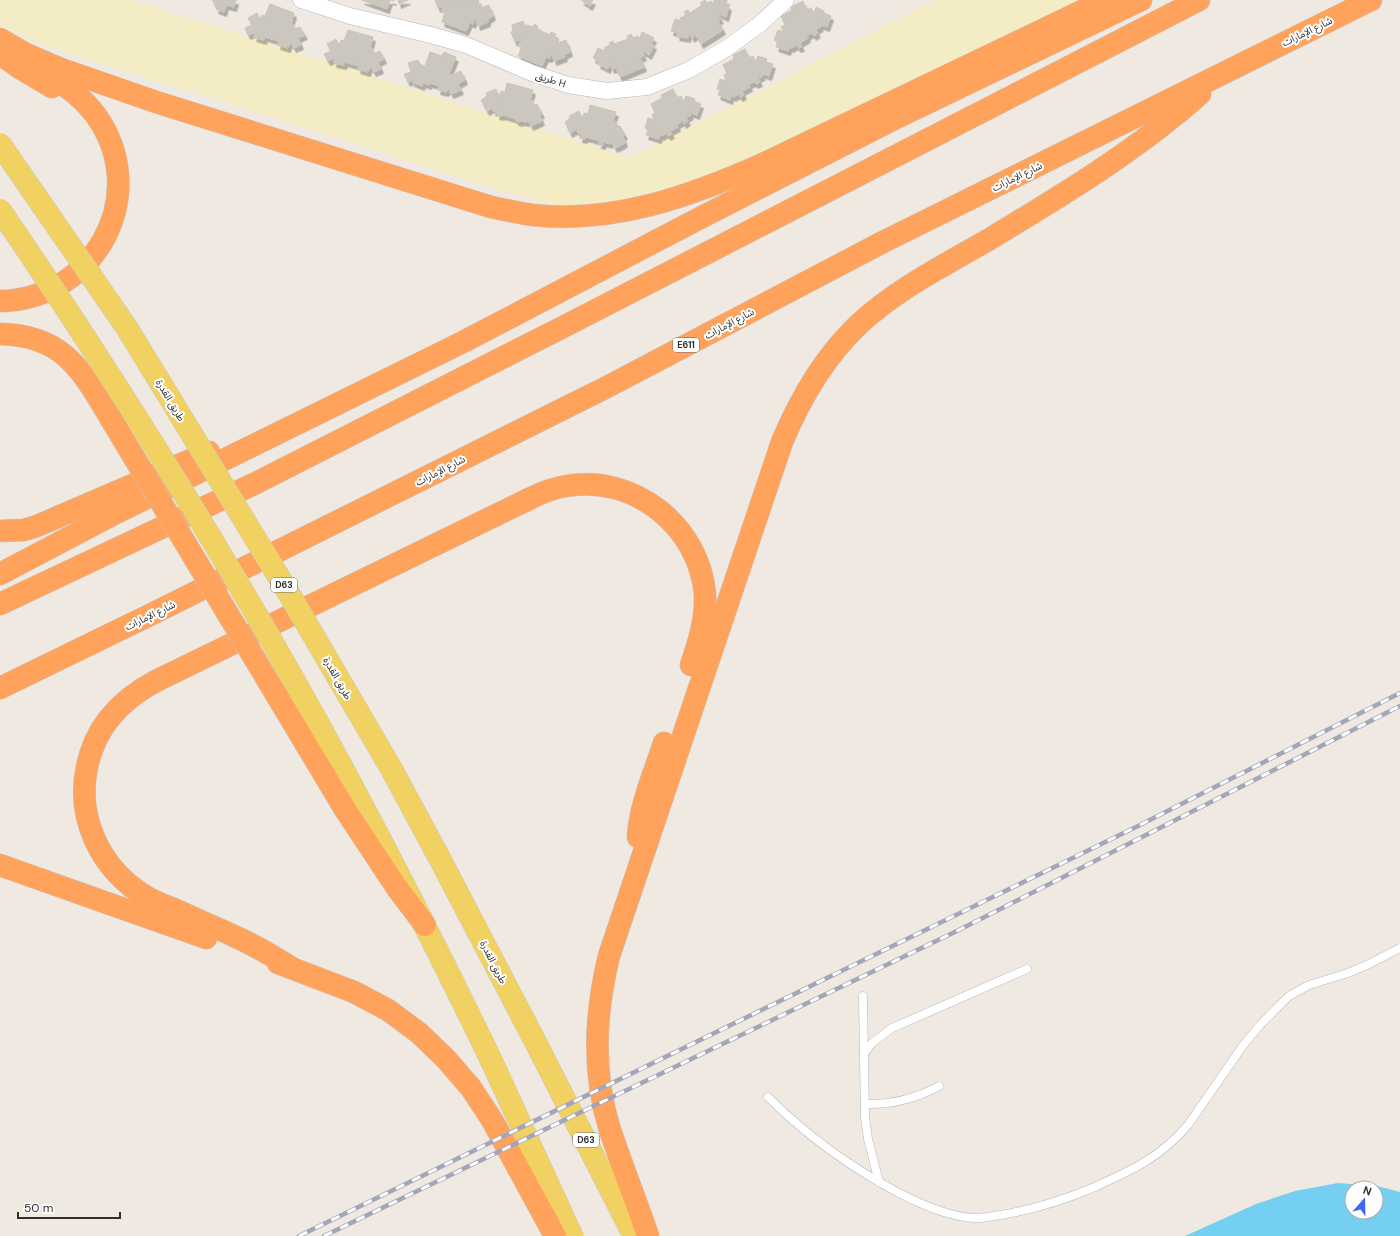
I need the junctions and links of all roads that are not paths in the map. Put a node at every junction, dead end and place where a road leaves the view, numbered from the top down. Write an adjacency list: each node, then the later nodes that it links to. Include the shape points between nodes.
1 (301, 0): 2 (street, طريق H, via 350,16 466,45 568,85 607,91 647,87 689,70 727,48 760,24)
2 (786, 0)
3 (1105, 0): 7 (highway, via 722,183 644,206 581,216 534,215 491,207 156,102 61,68 24,53)
4 (1141, 0): 16 (highway, via 882,125)
5 (1199, 0): 19 (highway, via 264,480)
6 (1371, 0): 10 (highway, شارع الإمارات / E611)
7 (0, 39)
8 (0, 50): 14 (highway, via 61,83 93,111 108,135 113,149 118,191 113,221 107,235 90,261 79,272 40,295)
9 (0, 54): 13 (highway, via 59,91 80,112 96,135 106,176 105,198 99,219 94,232 76,256 66,266 41,280 14,288)
10 (1224, 73): 20 (highway, شارع الإمارات / E611, via 883,242 605,388 166,608); 21 (highway, via 1170,119 1103,168 883,304 857,327 821,369 796,411 782,442)
11 (0, 144): 35 (main road, طريق القدرة / D63, bridge, via 127,328 344,687 438,854)
12 (0, 210): 23 (main road, bridge, via 111,378 207,531 297,686)
13 (0, 289)
14 (0, 301)
15 (0, 334): 23 (highway, bridge, via 26,336 45,343 62,353 82,372 346,811)
16 (463, 342): 17 (highway, via 405,356 231,443 37,526 24,530); 18 (highway, via 110,516)
17 (0, 531)
18 (0, 574)
19 (0, 604)
20 (0, 688)
21 (640, 864): 25 (highway, via 639,830 643,805 701,633 705,614 702,574 686,538 660,510 625,490 586,484 566,486 529,499 142,689 118,708 100,732 88,761 84,784 85,806 92,834 105,859 124,880 147,897 249,943); 36 (highway, via 609,956 598,1020 597,1042 601,1086 610,1130)
22 (0, 865): 25 (highway)
23 (425, 925): 34 (main road, bridge, via 492,1062)
24 (1400, 948): 32 (lane, via 1367,965 1309,985 1289,996 1242,1047 1188,1126 1157,1155 1132,1170 1057,1201 1015,1212 974,1218 931,1208)
25 (292, 968): 33 (highway, via 354,992 388,1010 419,1033 446,1059 471,1088 492,1120)
26 (1028, 969): 28 (lane, via 892,1028 872,1043)
27 (863, 996): 28 (lane)
28 (864, 1054): 31 (lane)
29 (939, 1086): 31 (lane, via 904,1101)
30 (768, 1097): 32 (lane, via 831,1152)
31 (865, 1104): 32 (lane, via 868,1139)
32 (879, 1182)
33 (555, 1236)
34 (572, 1236)
35 (634, 1236)
36 (648, 1236)

